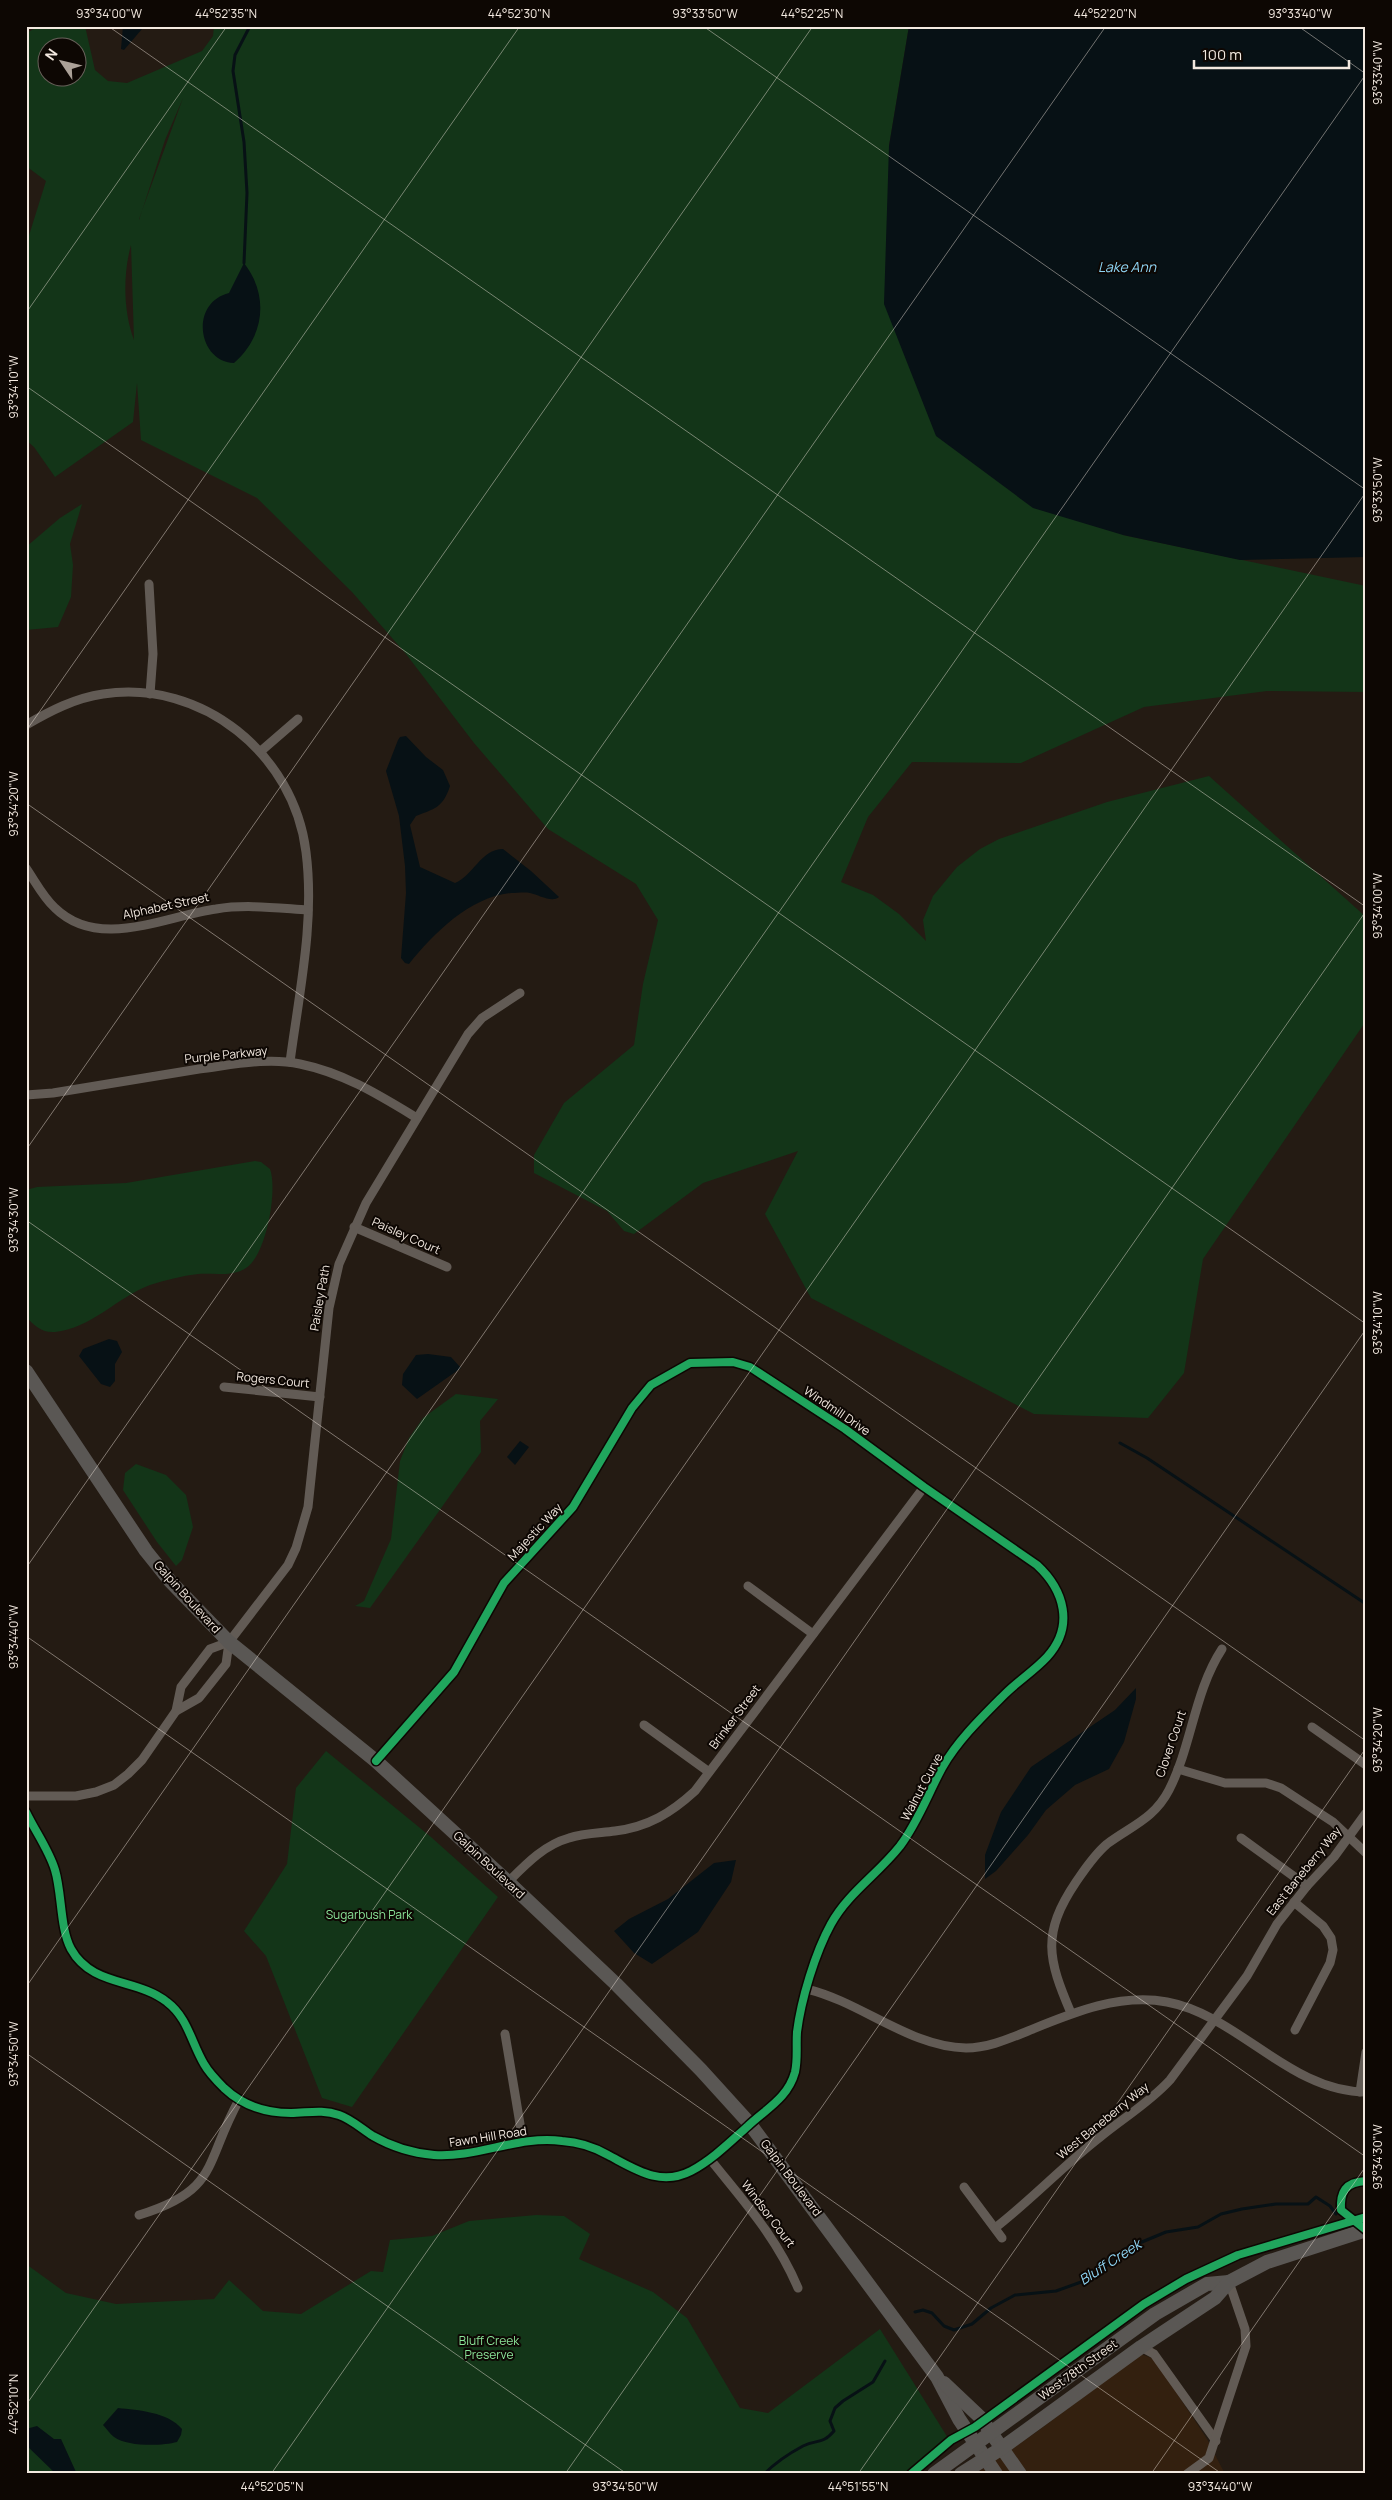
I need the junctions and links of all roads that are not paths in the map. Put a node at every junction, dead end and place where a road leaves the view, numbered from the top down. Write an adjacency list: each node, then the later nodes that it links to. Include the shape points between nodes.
1 (150, 584): 2 (street, via 153,654)
2 (150, 694): 4 (street, via 128,692 85,698); 5 (street, via 174,698 209,712 239,731)
3 (298, 719): 5 (street)
4 (26, 725)
5 (261, 751): 7 (street, via 286,787 302,828)
6 (26, 868): 8 (street, Alphabet Street, via 54,908)
7 (308, 910): 8 (street, Alphabet Street, via 250,906 216,908 138,927 116,929); 11 (street, via 307,940)
8 (71, 920): 9 (street)
9 (67, 929)
10 (520, 994): 13 (street, Paisley Path, via 476,1025)
11 (290, 1062): 12 (street, Purple Parkway, via 235,1064 53,1093); 13 (street, Purple Parkway, via 338,1075)
12 (26, 1094)
13 (417, 1118): 14 (street, Paisley Path)
14 (354, 1227): 15 (street, Paisley Court); 19 (street, Paisley Path, via 333,1287)
15 (447, 1267)
16 (733, 1362): 20 (street, Windmill Drive, via 750,1367 845,1429); 28 (street, Majestic Way, via 690,1363 651,1385 632,1408 573,1507 504,1583 454,1672)
17 (26, 1371): 23 (street, Galpin Boulevard, via 146,1551)
18 (224, 1387): 19 (street, Rogers Court)
19 (320, 1397): 23 (street, Paisley Path, via 312,1486 296,1548 273,1587)
20 (924, 1487): 22 (street, Brinker Street); 41 (street, Walnut Curve, via 1049,1576 1062,1602 1062,1629 1057,1643 1044,1660 1005,1694 964,1738 941,1770 910,1833 888,1861 843,1904 824,1937)
21 (748, 1586): 22 (street)
22 (813, 1634): 31 (street, Brinker Street)
23 (229, 1642): 25 (street, via 226,1664 199,1698); 25 (street, via 210,1649 198,1664 181,1687); 28 (street, Galpin Boulevard)
24 (1222, 1649): 30 (street, Clover Court, via 1203,1686)
25 (176, 1711): 32 (street, via 142,1760 114,1785 76,1796)
26 (644, 1725): 31 (street)
27 (1312, 1727): 29 (street)
28 (376, 1761): 38 (street, Galpin Boulevard)
29 (1366, 1765)
30 (1178, 1769): 35 (street, via 1225,1783 1266,1783 1282,1788); 42 (street, Clover Court, via 1158,1807 1146,1820 1097,1853 1061,1906 1052,1938 1052,1956 1055,1976)
31 (709, 1772): 38 (street, Brinker Street, via 695,1791 660,1818 638,1827 569,1838 533,1857)
32 (26, 1796)
33 (26, 1812): 48 (street, Fawn Hill Road, via 55,1867 69,1947 85,1967 101,1977 144,1990 169,2003 186,2023 208,2071)
34 (1366, 1813): 35 (street, East Baneberry Way)
35 (1350, 1836): 37 (street); 39 (street, East Baneberry Way)
36 (1241, 1838): 39 (street)
37 (1366, 1853)
38 (508, 1882): 49 (street, Galpin Boulevard, via 616,1984)
39 (1307, 1886): 40 (street, East Baneberry Way)
40 (1294, 1902): 43 (street, East Baneberry Way, via 1277,1924 1247,1976); 44 (street, via 1323,1926 1331,1938 1333,1950 1330,1963)
41 (808, 1989): 42 (street, via 845,2001 899,2029 965,2048 1000,2042); 49 (street, Walnut Curve, via 797,2033 795,2071 790,2085)
42 (1071, 2013): 43 (street, via 1110,2003 1146,2000 1168,2002)
43 (1213, 2020): 47 (street, via 1282,2064 1330,2085); 54 (street, West Baneberry Way, via 1157,2094 1100,2137 1025,2205)
44 (1295, 2030)
45 (505, 2034): 50 (street)
46 (1366, 2052): 47 (street)
47 (1363, 2092)
48 (239, 2100): 50 (street, Fawn Hill Road, via 276,2112 334,2113 389,2145 416,2152 449,2155); 53 (street, via 202,2180 178,2201)
49 (750, 2124): 51 (street, Fawn Hill Road); 60 (street, Galpin Boulevard)
50 (523, 2142): 51 (street, Fawn Hill Road, via 560,2140 577,2143 654,2177 679,2176)
51 (710, 2159): 58 (street, Windsor Court, via 774,2240)
52 (964, 2187): 54 (street)
53 (139, 2215)
54 (994, 2228): 56 (street)
55 (1366, 2230): 57 (street, West 78th Street, via 1267,2262)
56 (1002, 2238)
57 (1229, 2282): 59 (street, West 78th Street, via 1215,2298); 61 (street, West 78th Street, via 1207,2284 1156,2314); 62 (street, via 1245,2329 1246,2346)
58 (798, 2288)
59 (1141, 2347): 62 (street, via 1154,2354); 64 (street, West 78th Street)
60 (937, 2377): 61 (street, Galpin Boulevard, via 971,2407); 63 (street, Galpin Boulevard)
61 (992, 2432): 63 (street, West 78th Street); 64 (street, Galpin Boulevard)
62 (1216, 2441): 70 (street, via 1209,2458)
63 (976, 2443): 65 (street, Galpin Boulevard); 66 (street, West 78th Street)
64 (1002, 2448): 65 (street, West 78th Street); 69 (street, Galpin Boulevard)
65 (986, 2459): 67 (street, West 78th Street); 68 (street, Galpin Boulevard)
66 (934, 2474)
67 (961, 2474)
68 (996, 2474)
69 (1020, 2474)
70 (1187, 2474)

